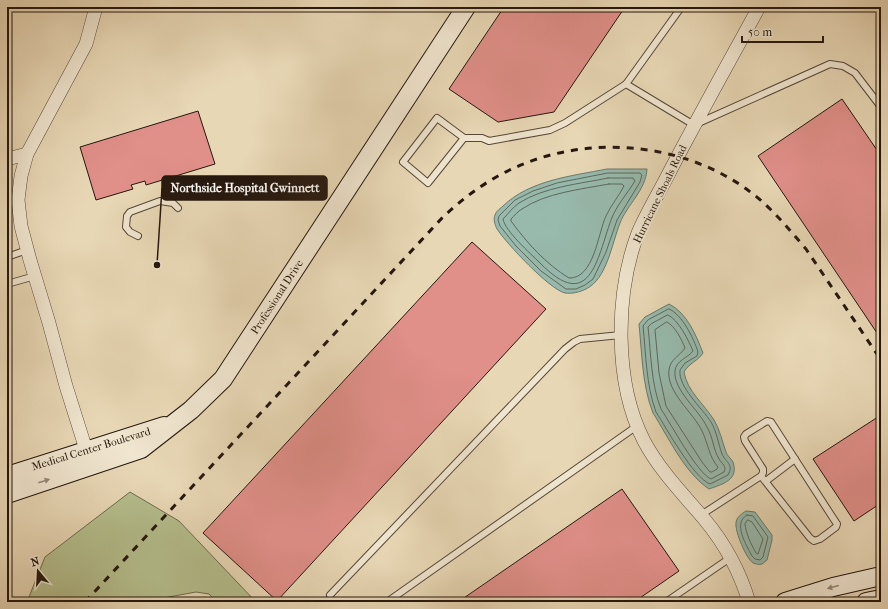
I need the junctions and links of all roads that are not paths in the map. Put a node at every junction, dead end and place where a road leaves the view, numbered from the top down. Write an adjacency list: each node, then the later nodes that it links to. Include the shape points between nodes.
1 (96, 7): 9 (street, via 86,44)
2 (466, 7): 18 (street, Professional Drive, via 223,379)
3 (759, 7): 7 (street, Hurricane Shoals Road)
4 (680, 9): 5 (lane)
5 (626, 84): 7 (lane); 8 (lane, via 550,130 489,142 482,138)
6 (881, 107): 7 (lane, via 855,73 842,66 830,64)
7 (694, 125): 17 (street, Hurricane Shoals Road, via 639,233 629,268)
8 (464, 138): 8 (lane, via 428,183 402,162 436,118)
9 (27, 154): 10 (street); 13 (street, via 18,200)
10 (7, 159)
11 (178, 208): 12 (lane, via 173,203 160,201 130,212 126,227)
12 (138, 236)
13 (27, 250): 14 (lane); 15 (street)
14 (7, 257)
15 (35, 276): 16 (lane); 20 (street)
16 (7, 284)
17 (621, 335): 19 (street, Hurricane Shoals Road, via 629,400); 29 (lane, via 580,339 565,349)
18 (175, 423): 20 (street, Medical Center Boulevard)
19 (638, 426): 26 (street, Hurricane Shoals Road, via 657,464); 31 (lane)
20 (89, 458): 22 (street, Medical Center Boulevard); 25 (street, one-way to 20)
21 (795, 459): 23 (lane, via 771,422 764,422 744,437 744,441 763,469); 24 (lane); 24 (lane, via 837,524 820,540 814,541 810,538)
22 (7, 476)
23 (761, 476): 24 (lane); 26 (lane)
24 (766, 481)
25 (7, 494)
26 (701, 515): 27 (street, Hurricane Shoals Road)
27 (730, 558): 32 (lane); 33 (street, Hurricane Shoals Road)
28 (881, 576): 34 (street, one-way to 34)
29 (330, 595)
30 (881, 599): 35 (street)
31 (387, 602)
32 (666, 602)
33 (749, 602)
34 (785, 602)
35 (866, 602)

